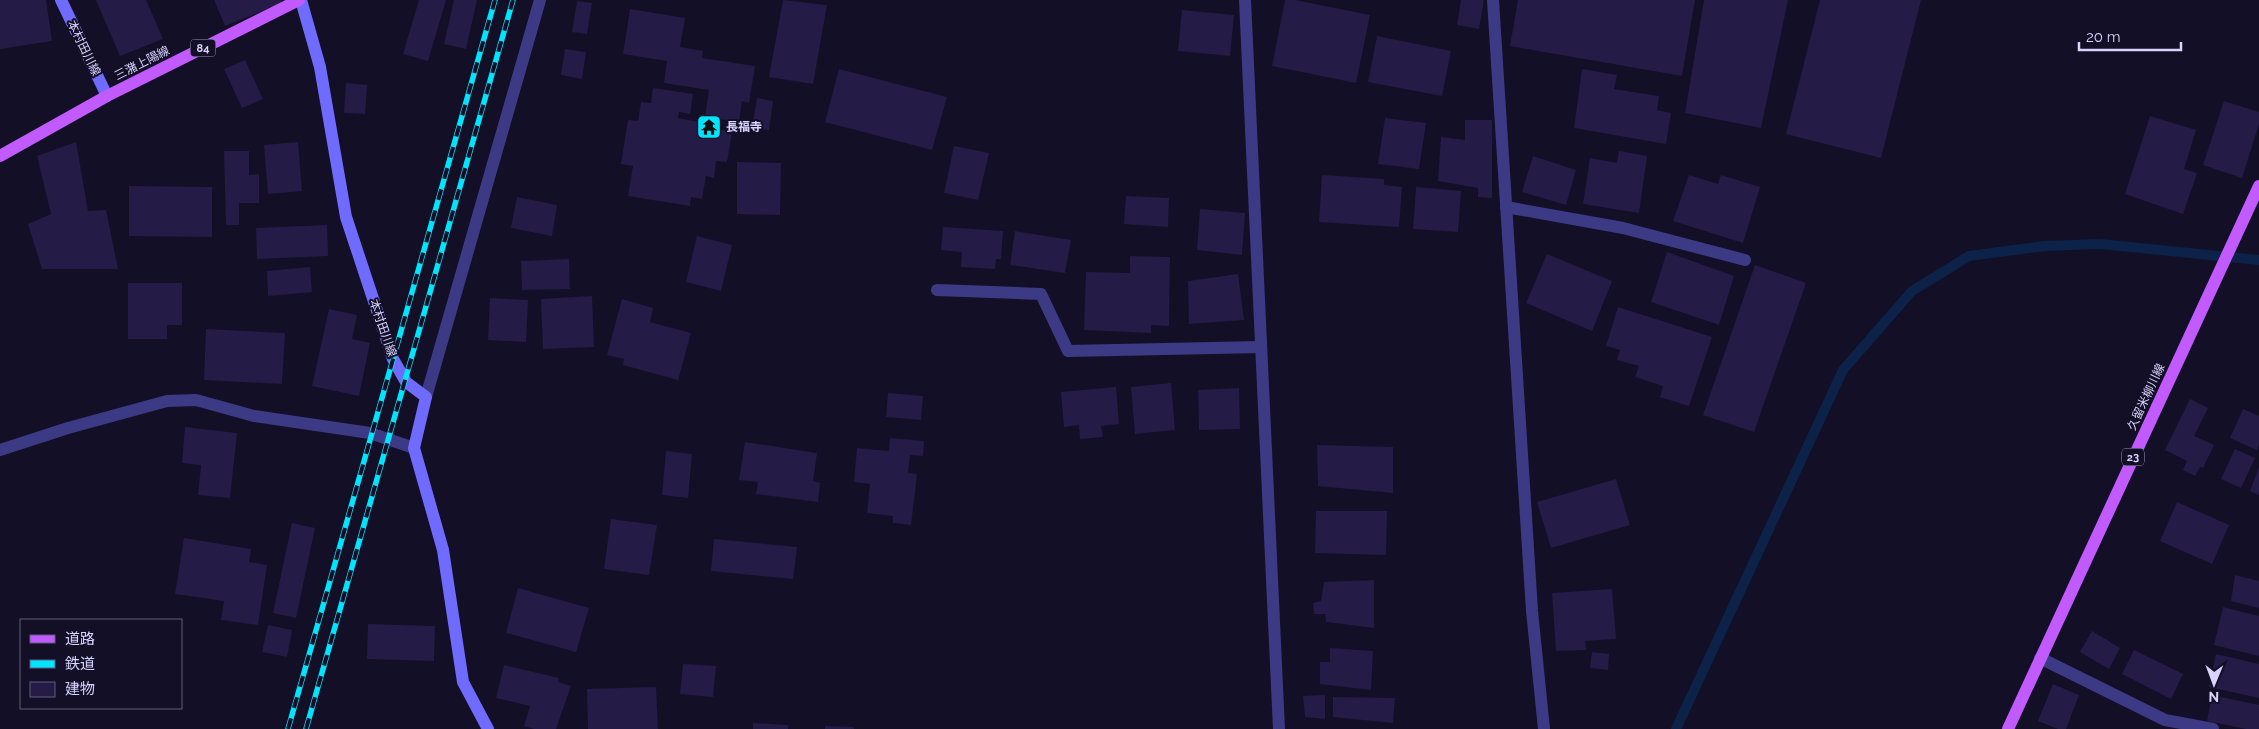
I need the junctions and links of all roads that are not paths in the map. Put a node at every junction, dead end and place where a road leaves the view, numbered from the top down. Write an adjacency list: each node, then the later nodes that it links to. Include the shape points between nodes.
1 (61, 0): 6 (main road, 本村田川線)
2 (300, 0): 6 (main road, 三潴上陽線 / 84); 13 (main road, 本村田川線, via 320,67 346,217 393,359 406,382)
3 (540, 0): 13 (street)
4 (1245, 0): 12 (street)
5 (1493, 0): 9 (street)
6 (107, 96): 7 (main road, 三潴上陽線 / 84)
7 (0, 156)
8 (2259, 186): 16 (main road, 久留米柳川線 / 23)
9 (1506, 207): 10 (street, via 1623,228); 19 (street, via 1532,611)
10 (1745, 260)
11 (937, 290): 12 (street, via 1041,294 1068,351)
12 (1261, 347): 18 (street)
13 (426, 397): 14 (main road)
14 (414, 448): 15 (street, via 370,433 254,416 196,400 167,401); 17 (main road, via 443,550 463,682)
15 (0, 450)
16 (2040, 658): 20 (main road, 久留米柳川線 / 23); 21 (street, via 2165,720)
17 (488, 729)
18 (1279, 729)
19 (1544, 729)
20 (2008, 729)
21 (2213, 729)

